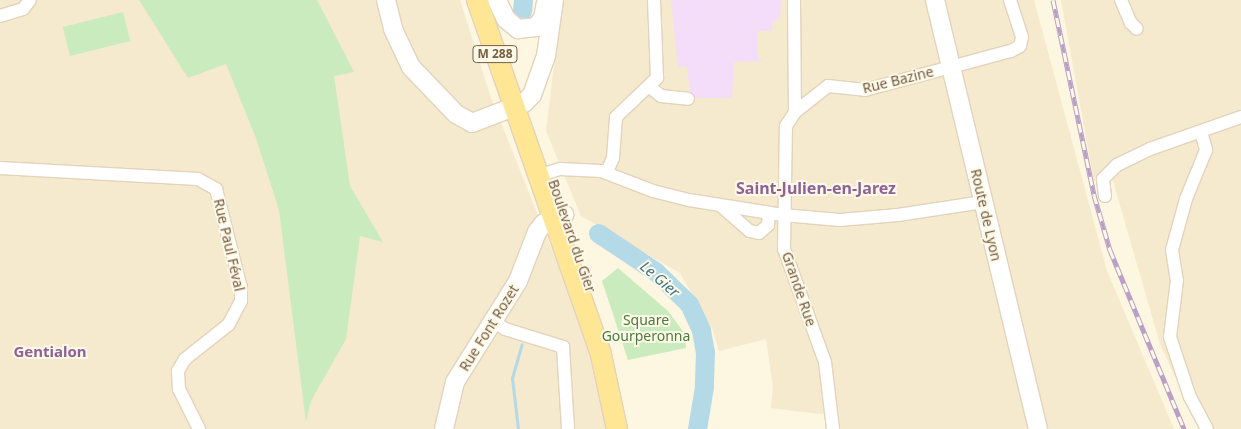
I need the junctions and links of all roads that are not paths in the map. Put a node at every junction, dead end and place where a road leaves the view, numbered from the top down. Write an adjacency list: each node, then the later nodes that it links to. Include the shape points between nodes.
1 (30, 0): 13 (street, via 22,9)
2 (386, 0): 18 (main road, via 402,51 411,66 456,114 464,120 478,122)
3 (477, 0): 18 (main road, M 288)
4 (490, 0): 18 (main road, M 288)
5 (497, 0): 6 (main road, via 510,24 528,29 536,27 543,18)
6 (547, 0)
7 (554, 0): 18 (main road, via 541,73)
8 (654, 0): 16 (street, via 658,70 657,78)
9 (794, 0): 19 (street, Grande Rue)
10 (935, 0): 15 (main road, Route de Lyon)
11 (1010, 0): 15 (street, Rue Bazine, via 1020,28 1020,46)
12 (1121, 0): 14 (street)
13 (0, 16)
14 (1137, 29)
15 (951, 66): 19 (street, Rue Bazine, via 872,88 858,90 828,86); 26 (main road, Route de Lyon)
16 (650, 87): 17 (street, via 661,96); 23 (street, via 616,117 614,158)
17 (688, 99)
18 (519, 105): 24 (main road, Boulevard du Gier / M 288)
19 (795, 112): 29 (street, Grande Rue, via 786,126)
20 (1241, 118): 21 (street)
21 (1201, 132): 25 (street, via 1150,149 1111,169 1103,178); 39 (street, via 1206,150 1186,199 1172,250 1178,280 1171,319 1171,344 1175,360)
22 (0, 168): 32 (street, Rue Paul Féval, via 198,179 216,190 241,288 240,301 228,325 185,359 178,371 179,389)
23 (607, 172): 24 (street, via 578,168); 27 (street, via 653,191)
24 (544, 174): 30 (main road, Boulevard du Gier / M 288)
25 (1105, 196)
26 (983, 202): 29 (street, via 855,221); 38 (main road, Route de Lyon)
27 (720, 206): 28 (street); 28 (street, via 750,231 759,233 765,230)
28 (769, 213): 29 (street)
29 (783, 215): 37 (street, Grande Rue, via 787,262 829,380)
30 (559, 217): 31 (main road, Rue Font Rozet, via 544,222 537,232 518,282); 35 (main road, Boulevard du Gier / M 288, via 601,355); 36 (main road, Boulevard du Gier / M 288, via 613,361)
31 (494, 322): 33 (main road, Rue Font Rozet, via 455,382); 34 (street, via 518,334 563,348)
32 (199, 429)
33 (444, 429)
34 (568, 429)
35 (617, 429)
36 (626, 429)
37 (833, 429)
38 (1038, 429)
39 (1207, 429)

